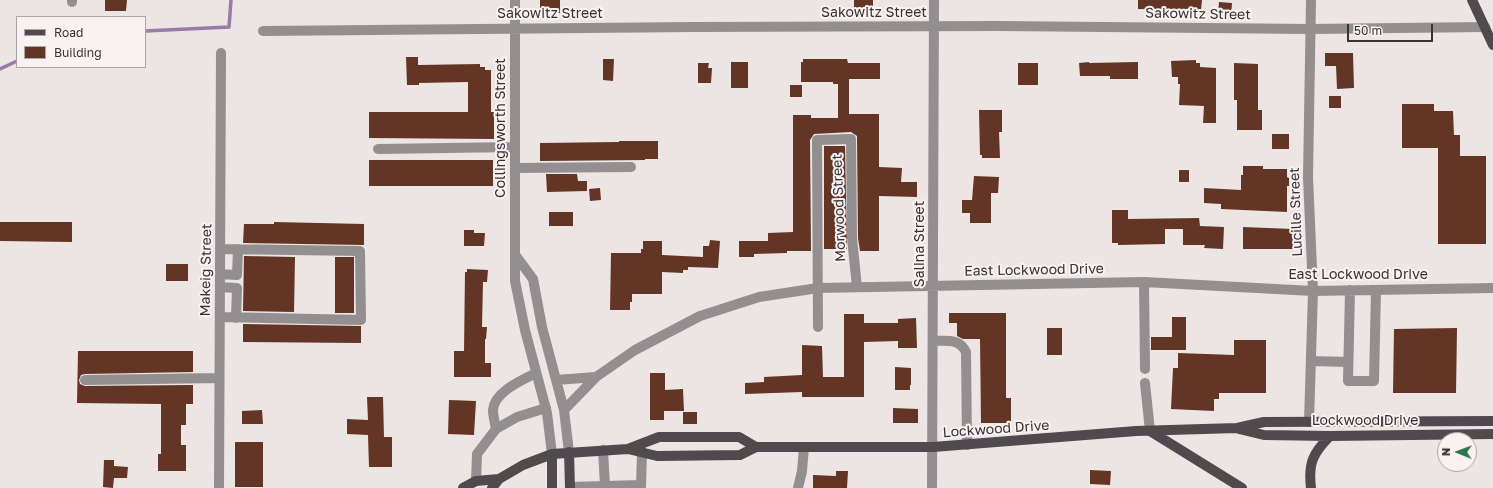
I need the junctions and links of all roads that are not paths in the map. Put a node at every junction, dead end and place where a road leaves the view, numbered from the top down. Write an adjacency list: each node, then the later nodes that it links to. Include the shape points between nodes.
1 (515, 0): 7 (street, Collingsworth Street)
2 (934, 0): 5 (street, Salina Street)
3 (1311, 0): 8 (street, Lucille Street)
4 (1472, 0): 6 (main road)
5 (935, 26): 7 (street, Sakowitz Street); 8 (street, Sakowitz Street); 21 (street, Salina Street)
6 (1485, 27): 8 (street, Sakowitz Street); 10 (main road)
7 (515, 28): 9 (street, Sakowitz Street); 12 (street, Collingsworth Street)
8 (1310, 29): 28 (street, Lucille Street, via 1308,177)
9 (263, 31)
10 (1493, 45)
11 (221, 53): 16 (street, Makeig Street)
12 (515, 147): 13 (street); 15 (street, Collingsworth Street)
13 (378, 149)
14 (631, 166): 15 (street)
15 (515, 168): 18 (street, Collingsworth Street)
16 (221, 249): 17 (street); 19 (street, Makeig Street)
17 (238, 249): 19 (street, via 237,275); 30 (street, via 360,250 361,320)
18 (516, 256): 36 (street, Collingsworth Street, via 515,281); 40 (street, via 533,279)
19 (220, 274): 22 (street, Makeig Street)
20 (1144, 282): 21 (street, East Lockwood Drive); 28 (street, East Lockwood Drive); 35 (street)
21 (933, 286): 23 (street, East Lockwood Drive); 32 (street, Salina Street)
22 (220, 287): 29 (street, Makeig Street); 30 (street, via 237,288)
23 (858, 287): 24 (street, East Lockwood Drive); 24 (street, Morwood Street, via 852,238 851,139 817,140)
24 (818, 288): 31 (street); 37 (street, East Lockwood Drive, via 759,297 700,316 634,350)
25 (1493, 288): 27 (street, East Lockwood Drive)
26 (1350, 290): 27 (street, East Lockwood Drive); 28 (street, East Lockwood Drive); 34 (street)
27 (1376, 290): 34 (street, via 1374,381 1348,380)
28 (1313, 291): 33 (street, Lucille Street)
29 (220, 318): 30 (street); 38 (street, Makeig Street)
30 (236, 318)
31 (818, 327)
32 (933, 341): 51 (street, via 955,341 963,346 966,352); 54 (street, Salina Street)
33 (1311, 361): 34 (street); 45 (street, Lucille Street)
34 (1348, 362)
35 (1145, 369)
36 (536, 373): 42 (street, Collingsworth Street); 47 (street, via 517,382 499,396 493,409)
37 (596, 377): 40 (street); 43 (street, East Lockwood Drive)
38 (219, 378): 39 (street); 65 (street, Makeig Street)
39 (86, 380)
40 (556, 380): 43 (street)
41 (1145, 383): 48 (street)
42 (546, 408): 47 (street, via 517,417); 59 (street, Collingsworth Street)
43 (564, 410): 57 (street)
44 (1493, 421): 45 (main road, Lockwood Drive)
45 (1309, 422): 46 (main road, Lockwood Drive, via 1264,422)
46 (1237, 428): 48 (main road, Lockwood Drive); 50 (main road, Lockwood Drive, via 1264,435)
47 (496, 429): 61 (street, via 477,454)
48 (1150, 431): 51 (main road, Lockwood Drive); 64 (main road)
49 (1493, 434): 50 (main road, Lockwood Drive)
50 (1330, 436): 72 (main road, via 1312,460)
51 (967, 445): 54 (main road, Lockwood Drive)
52 (756, 447): 53 (main road, Lockwood Drive); 55 (main road, Lockwood Drive, via 739,438 659,437); 58 (main road, Lockwood Drive, via 740,455 657,456)
53 (804, 447): 54 (main road, Lockwood Drive); 70 (street)
54 (933, 447): 71 (street, Salina Street)
55 (628, 448): 56 (main road, Lockwood Drive); 58 (main road, Lockwood Drive)
56 (603, 450): 57 (main road, Lockwood Drive); 62 (street)
57 (569, 452): 59 (main road, Lockwood Drive); 69 (main road)
58 (642, 452): 63 (street)
59 (552, 454): 60 (main road, Lockwood Drive, via 523,465); 68 (main road, Collingsworth Street)
60 (499, 480): 61 (main road, Lockwood Drive); 67 (main road, Lockwood Drive)
61 (476, 481): 66 (main road, Lockwood Drive)
62 (605, 486): 63 (street); 69 (street)
63 (641, 487)
64 (1236, 487)
65 (219, 488)
66 (463, 488)
67 (492, 488)
68 (552, 488)
69 (570, 488)
70 (798, 488)
71 (932, 488)
72 (1311, 488)

